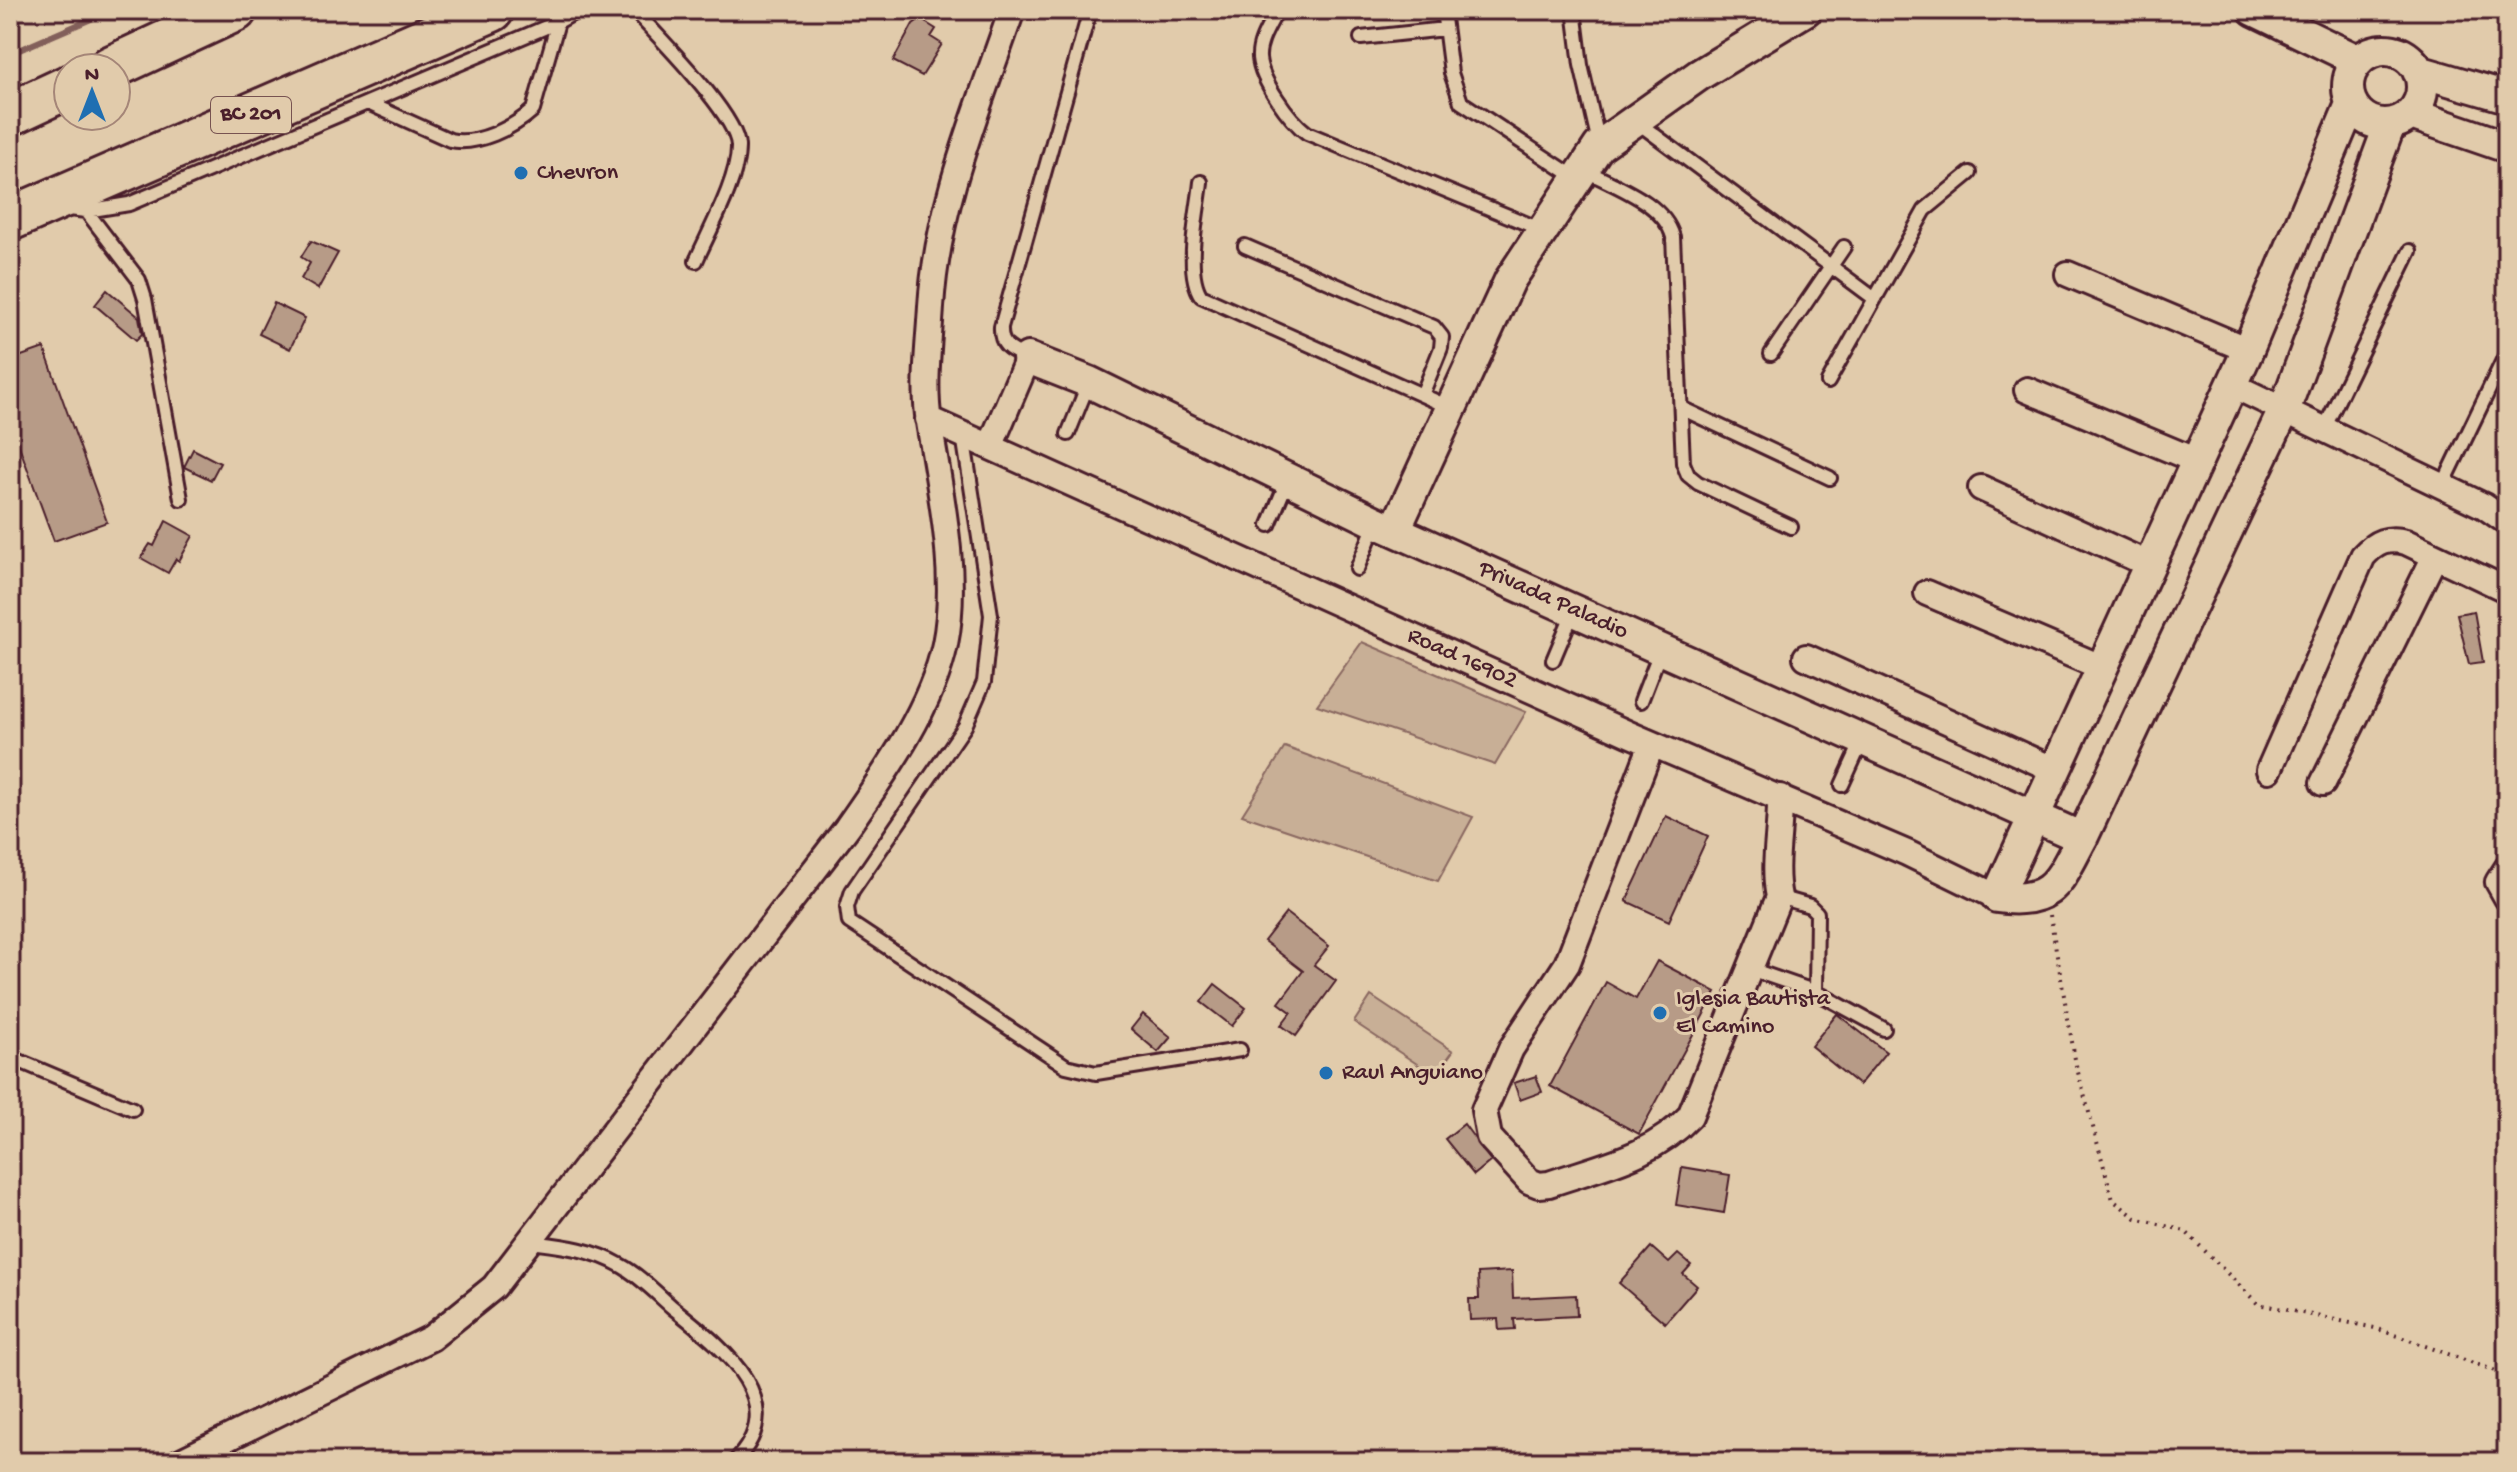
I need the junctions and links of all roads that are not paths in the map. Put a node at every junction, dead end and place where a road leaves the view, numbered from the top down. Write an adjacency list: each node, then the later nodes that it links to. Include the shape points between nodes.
1 (235, 10): 15 (highway)
2 (492, 10): 29 (highway, BC 201)
3 (579, 10): 12 (lane)
4 (634, 10): 34 (lane, via 729,119 738,144 736,165)
5 (1012, 10): 50 (street, via 935,261)
6 (1090, 10): 41 (lane, via 1001,327 1007,349)
7 (1277, 10): 30 (lane, via 1259,60 1294,124)
8 (1443, 10): 13 (lane)
9 (1574, 10): 26 (lane)
10 (1806, 10): 24 (street)
11 (2254, 10): 16 (street)
12 (558, 22): 20 (lane); 20 (lane, via 533,110 478,140 450,140)
13 (1445, 29): 14 (lane); 26 (lane, via 1454,89 1461,102)
14 (1361, 38)
15 (132, 58)
16 (2359, 61): 17 (street, via 2379,50 2391,51); 21 (street, via 2348,81)
17 (2418, 71): 19 (street); 23 (street, via 2422,93)
18 (52, 94): 22 (highway)
19 (2507, 97)
20 (368, 103): 29 (lane, via 129,204)
21 (2351, 104): 23 (street, via 2368,120); 38 (street)
22 (10, 114)
23 (2401, 119): 25 (street); 49 (street)
24 (1635, 120): 26 (street); 35 (lane)
25 (2507, 147)
26 (1586, 165): 30 (street); 48 (lane, via 1668,220)
27 (1970, 173): 37 (lane, via 1925,210)
28 (1201, 182): 46 (lane, via 1192,271 1201,296)
29 (53, 207): 60 (lane, via 139,280)
30 (1542, 230): 47 (street, via 1510,280)
31 (1245, 246): 46 (lane, via 1434,327 1442,337 1441,348)
32 (1844, 247): 35 (lane)
33 (2410, 251): 51 (lane)
34 (696, 261)
35 (1831, 267): 37 (lane); 40 (lane)
36 (2068, 274): 38 (street)
37 (1875, 299): 43 (lane)
38 (2248, 350): 44 (street)
39 (2507, 352): 58 (lane)
40 (1771, 354)
41 (1028, 358): 42 (street, Privada Paladio); 54 (street)
42 (1089, 382): 52 (lane); 57 (street, Privada Paladio)
43 (1828, 382)
44 (2232, 385): 49 (street); 55 (street)
45 (2027, 390): 55 (street)
46 (1422, 395): 47 (lane)
47 (1451, 408): 63 (street)
48 (1681, 408): 56 (lane); 64 (lane, via 1688,475)
49 (2285, 408): 51 (street); 84 (street)
50 (928, 419): 53 (street, Road 16902); 95 (street, via 950,598 945,645 915,718 846,829)
51 (2325, 427): 58 (street)
52 (1068, 434)
53 (963, 435): 54 (street, Road 16902); 92 (lane, via 991,615 984,682 965,726 852,891 849,922 1066,1066 1096,1073)
54 (990, 447): 77 (street, Road 16902)
55 (2197, 461): 66 (street)
56 (1830, 478)
57 (1288, 479): 62 (lane); 63 (street, Privada Paladio)
58 (2443, 485): 61 (street)
59 (1981, 488): 66 (street)
60 (181, 499)
61 (2507, 522)
62 (1269, 525)
63 (1385, 526): 67 (lane); 70 (street, Privada Paladio)
64 (1791, 527)
65 (2435, 556): 68 (street); 78 (street, via 2395,539 2378,543 2363,556); 80 (street)
66 (2150, 565): 74 (street)
67 (1357, 569)
68 (2507, 590)
69 (1927, 593): 74 (street)
70 (1574, 610): 71 (street, Privada Paladio); 73 (lane)
71 (1662, 649): 75 (lane); 76 (street, Privada Paladio)
72 (1806, 657): 79 (street)
73 (1553, 660)
74 (2103, 668): 79 (street)
75 (1641, 701)
76 (1863, 739): 81 (lane); 83 (street, Privada Paladio)
77 (1652, 744): 82 (street, Road 16902); 89 (street, via 1567,964 1511,1049 1484,1110 1489,1137 1529,1181 1539,1185 1650,1150 1668,1139 1690,1116)
78 (2269, 770)
79 (2057, 771): 83 (street)
80 (2323, 783)
81 (1842, 785)
82 (1780, 797): 86 (street, via 1775,875); 87 (street, Road 16902)
83 (2035, 815): 84 (street, Privada Paladio); 87 (street)
84 (2082, 838): 87 (street, via 2058,882 2046,892 2027,899)
85 (2507, 868): 88 (street, via 2498,882)
86 (1779, 897): 89 (street); 90 (lane, via 1817,913)
87 (1997, 897)
88 (2507, 898)
89 (1750, 969): 90 (lane)
90 (1816, 992): 91 (lane)
91 (1884, 1029)
92 (1240, 1050)
93 (10, 1057): 94 (lane)
94 (133, 1109)
95 (531, 1242): 96 (street, via 494,1287 431,1338); 97 (lane, via 584,1249 622,1265 726,1351 752,1389 758,1421 751,1445)
96 (179, 1462)
97 (734, 1462)

